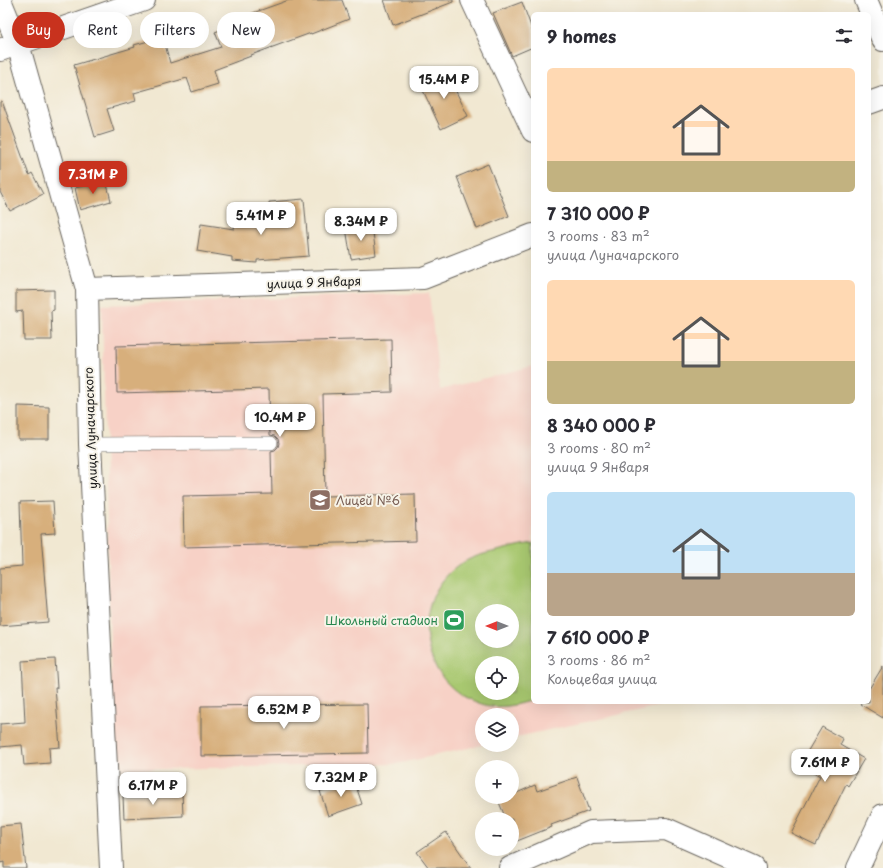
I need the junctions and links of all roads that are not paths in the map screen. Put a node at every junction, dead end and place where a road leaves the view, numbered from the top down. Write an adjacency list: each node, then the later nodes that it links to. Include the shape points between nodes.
1 (0, 0): 6 (street, улица Луначарского)
2 (144, 0): 6 (street)
3 (472, 0): 9 (street)
4 (866, 0): 5 (street)
5 (883, 40)
6 (9, 47): 11 (street, улица Луначарского)
7 (883, 98): 8 (street)
8 (871, 102)
9 (531, 127)
10 (531, 236): 11 (street, улица 9 Января, via 422,278)
11 (87, 289): 13 (street, улица Луначарского)
12 (271, 443): 13 (lane)
13 (90, 444): 15 (street, улица Луначарского)
14 (883, 815): 18 (street)
15 (111, 868)
16 (510, 868): 17 (street, via 591,832 666,829)
17 (754, 868)
18 (858, 868)

